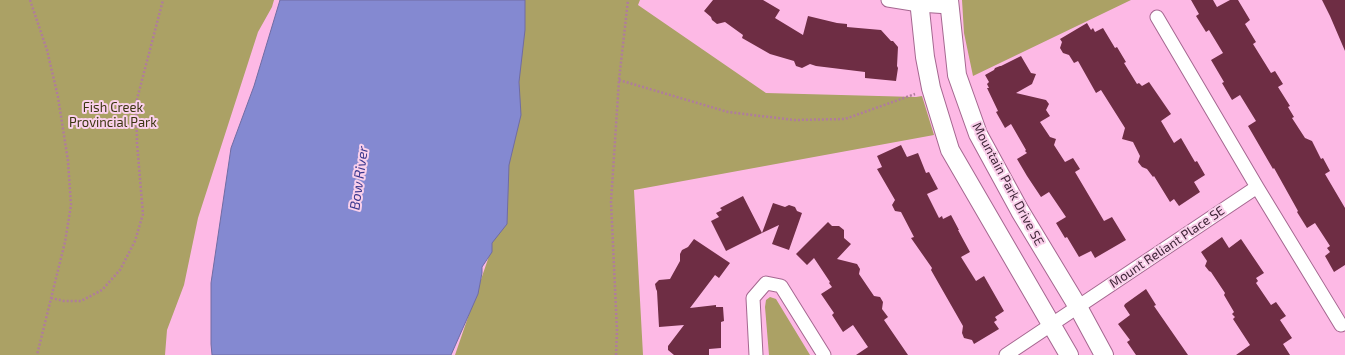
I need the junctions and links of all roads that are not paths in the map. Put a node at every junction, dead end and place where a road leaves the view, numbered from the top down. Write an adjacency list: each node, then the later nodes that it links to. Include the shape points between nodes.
1 (888, 0): 2 (street)
2 (919, 3): 3 (street); 7 (street, via 931,88 950,150)
3 (949, 3): 6 (street, Mountain Park Drive SE, via 957,75 978,134 1020,211)
4 (1157, 16): 5 (street)
5 (1257, 187): 6 (street, Mount Reliant Place SE); 8 (street)
6 (1078, 307): 7 (street, Mount Reliant Place SE); 13 (street, Mountain Park Drive SE)
7 (1051, 325): 11 (street, Mount Reliant Place SE); 12 (street)
8 (1341, 325)
9 (756, 355): 10 (street, via 753,298 766,283 781,286)
10 (824, 355)
11 (1006, 355)
12 (1069, 355)
13 (1104, 355)

